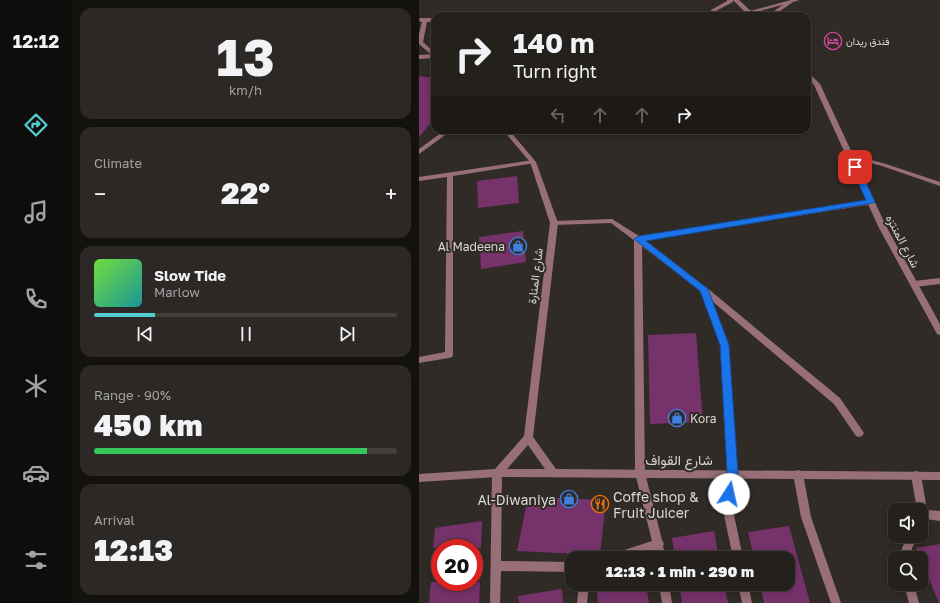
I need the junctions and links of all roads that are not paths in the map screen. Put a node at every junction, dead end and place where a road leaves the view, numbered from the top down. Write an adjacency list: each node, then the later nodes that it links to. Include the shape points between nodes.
1 (730, 0): 5 (street, via 723,7)
2 (736, 0): 6 (street)
3 (797, 0): 4 (street)
4 (790, 2): 7 (street); 8 (street)
5 (710, 12)
6 (749, 12)
7 (758, 12)
8 (776, 12)
9 (422, 20): 10 (street)
10 (420, 42): 11 (street)
11 (431, 52)
12 (431, 56): 13 (street)
13 (419, 57)
14 (811, 78): 18 (street, شارع المنتزه, via 817,84)
15 (444, 134): 17 (street)
16 (509, 134): 19 (street, شارع المنارة)
17 (419, 152)
18 (850, 156): 22 (street); 23 (street, شارع المنتزه)
19 (533, 162): 20 (street); 24 (street, شارع المنارة)
20 (450, 174): 21 (street); 30 (street, via 449,356)
21 (419, 179)
22 (940, 184)
23 (871, 202): 25 (street); 27 (street, شارع المنتزه)
24 (554, 223): 25 (street, via 612,221); 32 (street, شارع المنارة)
25 (639, 239): 28 (street); 33 (street)
26 (940, 281): 27 (street)
27 (914, 284): 29 (street, شارع المنتزه)
28 (703, 289): 31 (street, via 837,400); 36 (street, via 725,345)
29 (940, 332)
30 (419, 360)
31 (859, 433)
32 (528, 438): 34 (street); 35 (street)
33 (640, 472): 35 (street, شارع القواف); 36 (street, شارع القواف); 44 (street)
34 (497, 473): 35 (street, شارع القواف); 40 (street, شارع القواف); 48 (street)
35 (553, 473)
36 (732, 473): 37 (street, شارع القواف); 47 (street, via 727,505)
37 (798, 474): 38 (street, شارع القواف); 58 (street, via 806,517)
38 (916, 475): 39 (street, شارع القواف); 41 (street)
39 (940, 475)
40 (419, 478)
41 (920, 503)
42 (928, 516): 43 (street)
43 (940, 516)
44 (659, 544): 45 (street); 46 (street)
45 (638, 551)
46 (660, 551)
47 (737, 551)
48 (496, 566): 49 (street); 54 (street)
49 (565, 568)
50 (584, 591): 55 (street)
51 (665, 591): 56 (street)
52 (744, 591): 57 (street)
53 (911, 591): 59 (street)
54 (495, 603)
55 (583, 603)
56 (667, 603)
57 (747, 603)
58 (836, 603)
59 (914, 603)

